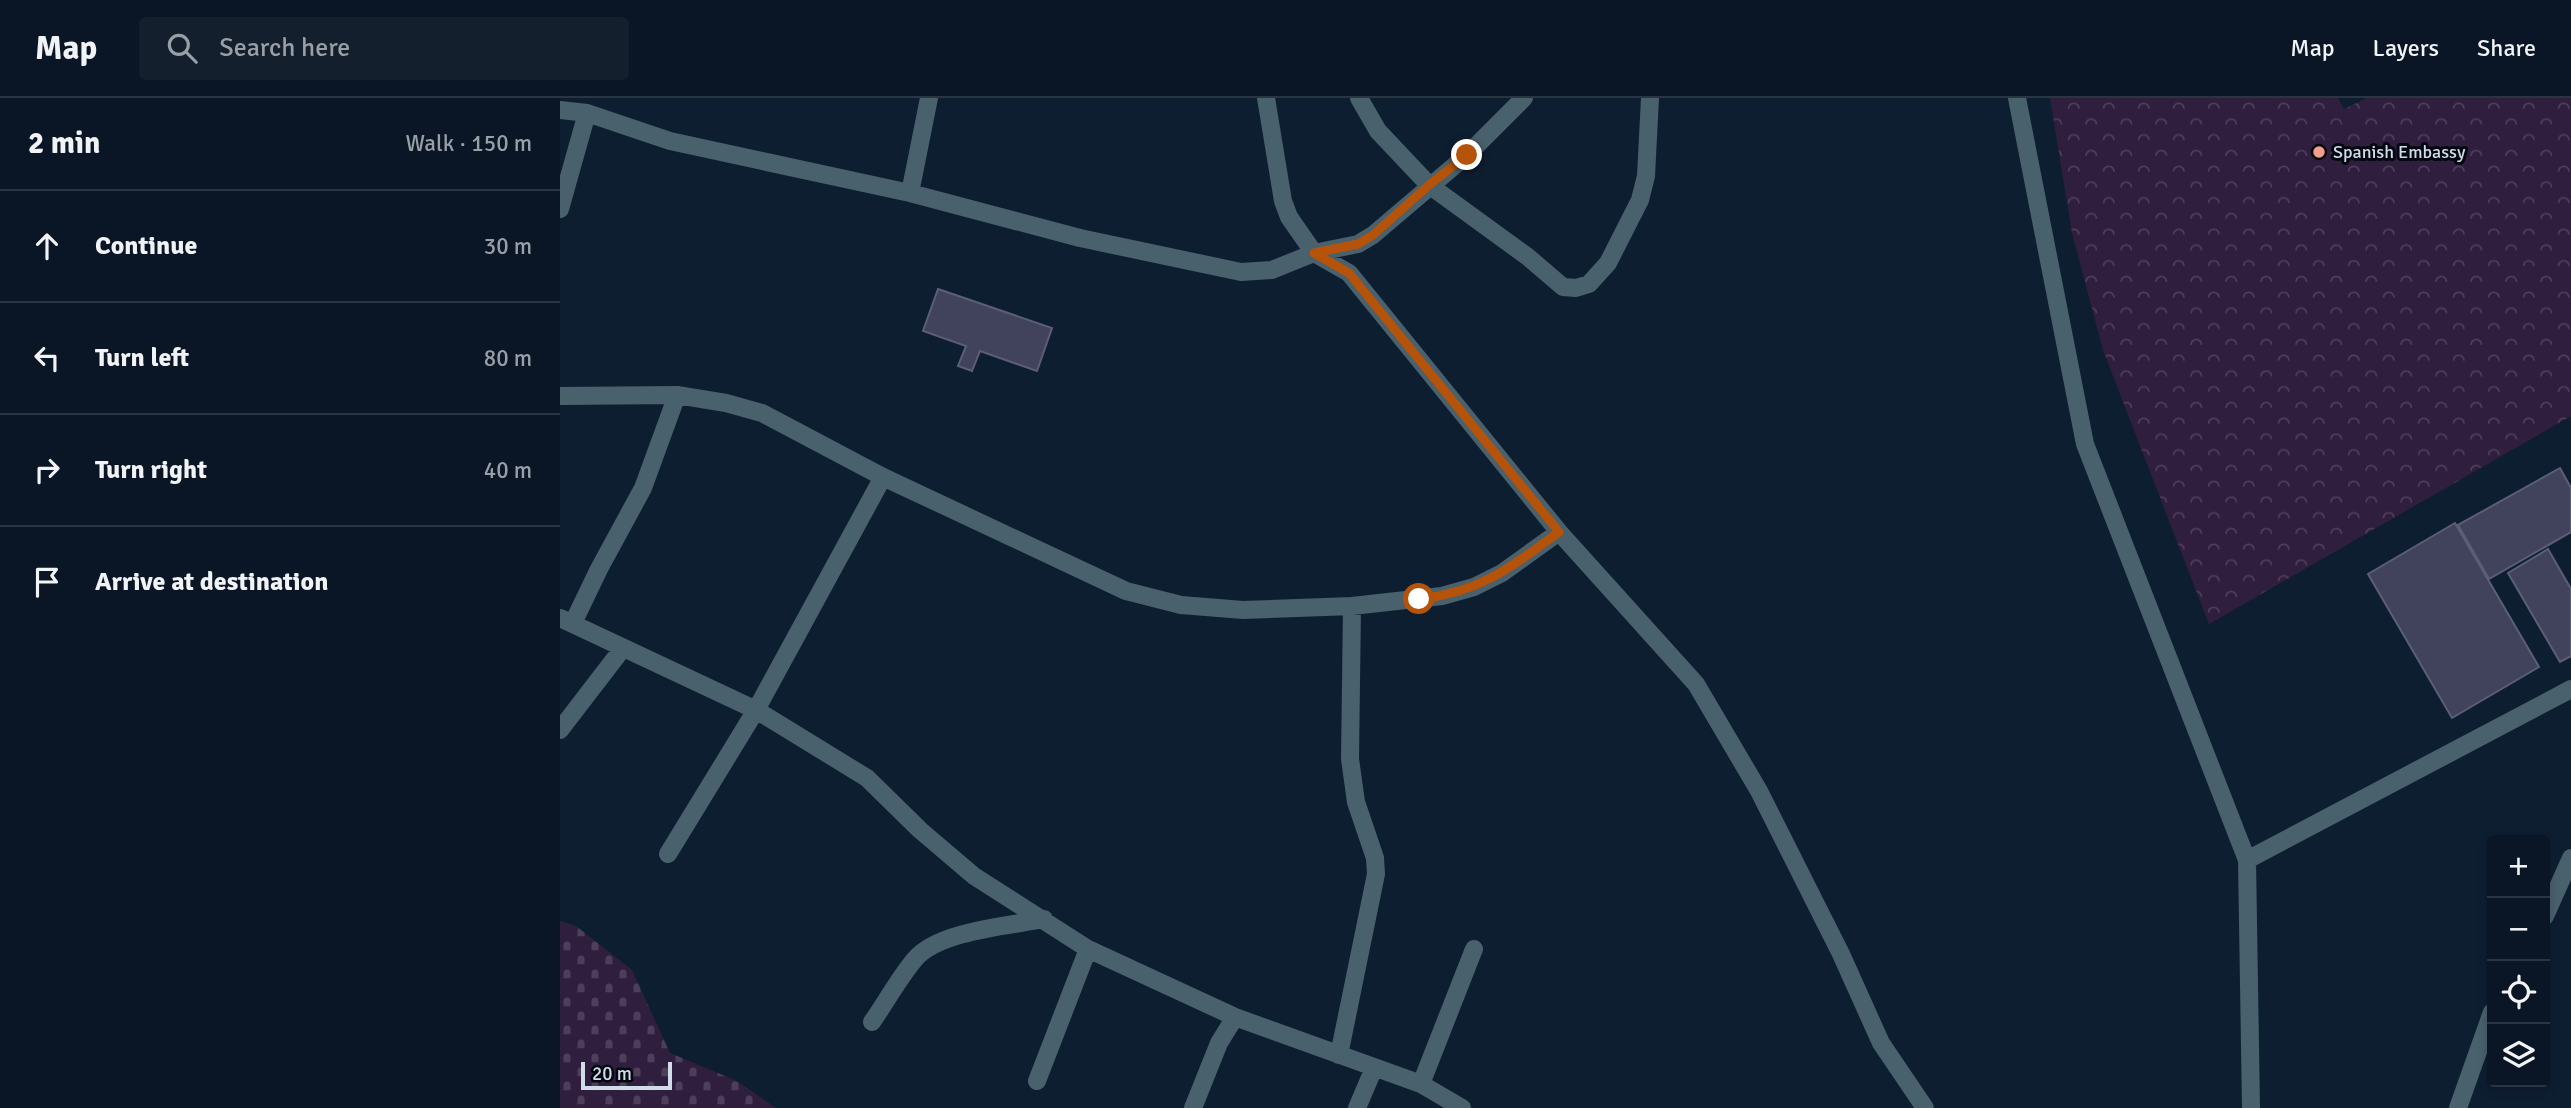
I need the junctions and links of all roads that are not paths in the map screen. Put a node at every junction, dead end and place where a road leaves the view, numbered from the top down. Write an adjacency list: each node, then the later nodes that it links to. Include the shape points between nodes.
1 (929, 98): 10 (street)
2 (1266, 98): 12 (street, via 1283,201)
3 (1359, 98): 9 (street, via 1378,131)
4 (1524, 98): 9 (street, via 1467,155)
5 (1650, 98): 9 (street, via 1646,176 1640,200 1608,263 1589,284 1563,287)
6 (2017, 98): 25 (street, via 2085,444)
7 (560, 110): 8 (street)
8 (587, 113): 10 (street, via 670,141); 11 (street)
9 (1429, 185): 12 (street, via 1358,244)
10 (910, 193): 12 (street, via 1080,238 1241,272 1272,270)
11 (560, 209)
12 (1314, 253): 16 (street, via 1349,273)
13 (677, 395): 14 (street); 15 (street, via 762,413); 18 (street, via 643,488)
14 (560, 396)
15 (883, 477): 17 (street, via 1126,591 1181,605 1243,610); 21 (street)
16 (1559, 532): 17 (street, via 1474,587 1442,596); 40 (street, via 1696,684 1759,791 1881,1043)
17 (1352, 606): 33 (street, via 1350,759 1356,803 1376,874)
18 (567, 620): 19 (street)
19 (623, 648): 21 (street); 22 (street)
20 (2571, 689): 25 (street)
21 (756, 710): 23 (street); 27 (street, via 867,778 974,876)
22 (560, 730)
23 (668, 854)
24 (2571, 858): 26 (street)
25 (2247, 860): 41 (street)
26 (2550, 905)
27 (1044, 919): 28 (street); 31 (street, via 934,944 916,958)
28 (1088, 949): 30 (street); 35 (street)
29 (1474, 949): 36 (street)
30 (1235, 1017): 33 (street); 37 (street, via 1219,1043)
31 (872, 1022)
32 (2488, 1024): 42 (street)
33 (1339, 1055): 34 (street)
34 (1374, 1069): 36 (street); 38 (street)
35 (1037, 1081)
36 (1421, 1084): 39 (street)
37 (1194, 1108)
38 (1357, 1108)
39 (1462, 1108)
40 (1925, 1108)
41 (2251, 1108)
42 (2458, 1108)

